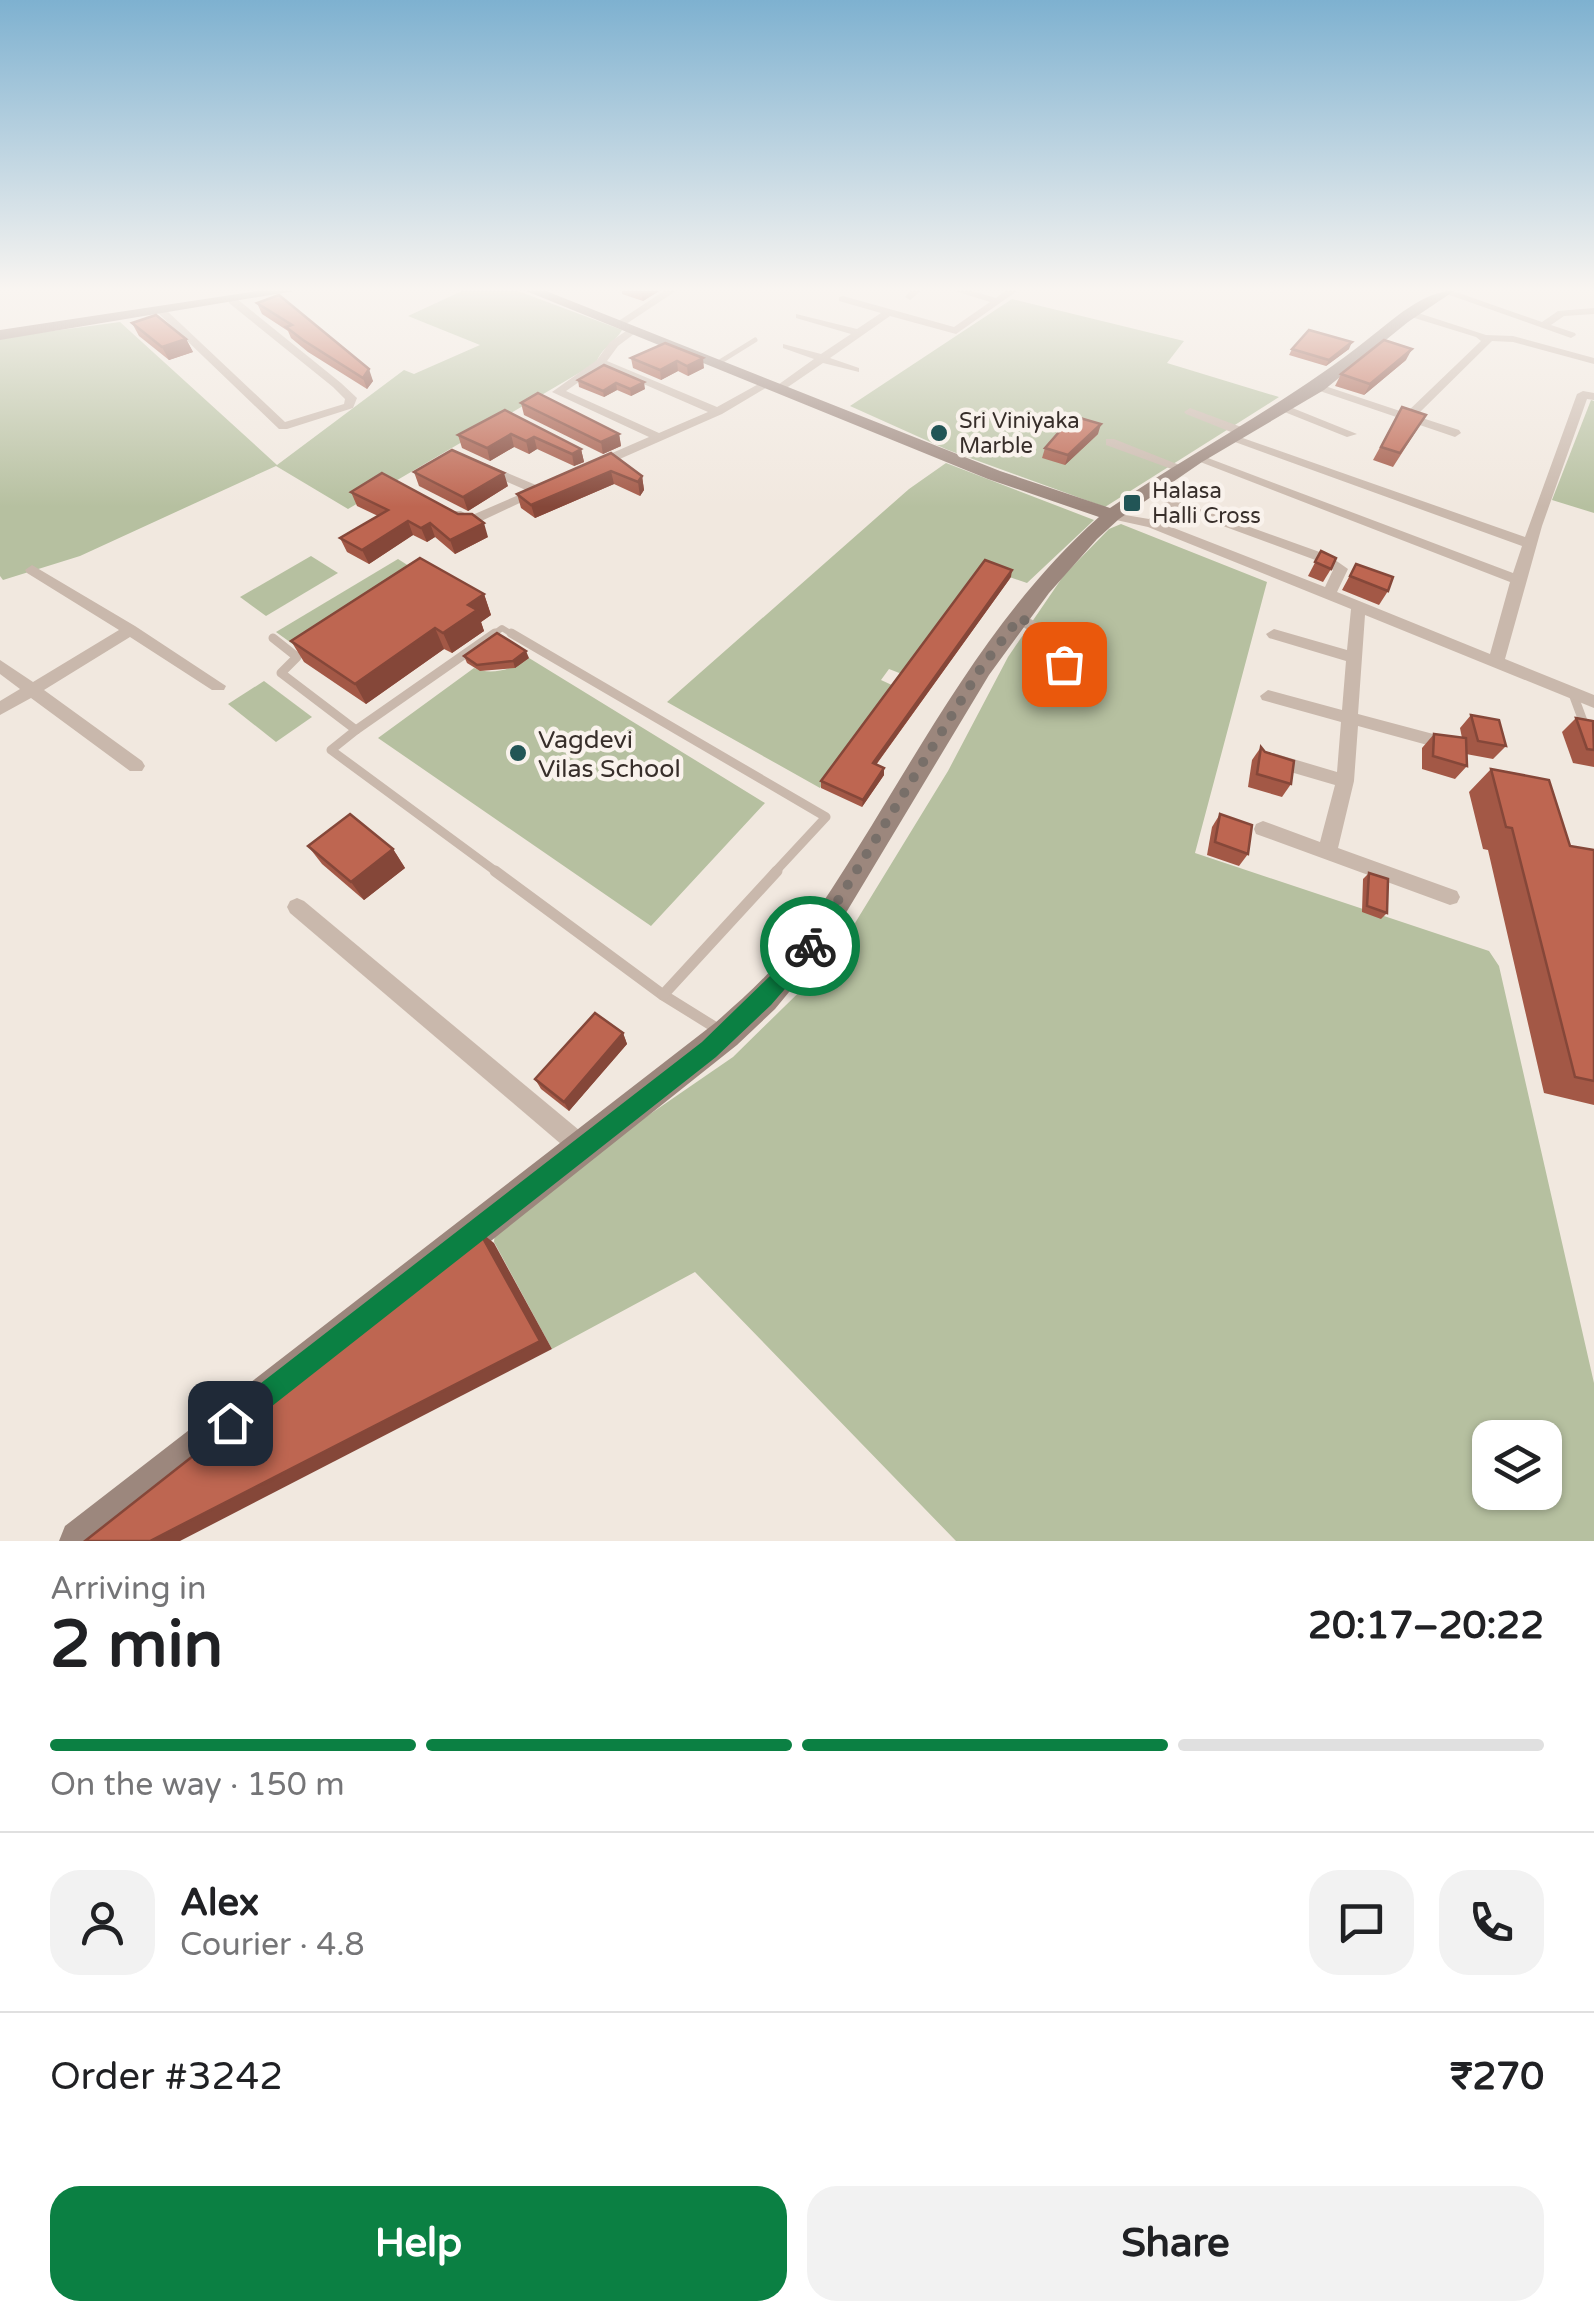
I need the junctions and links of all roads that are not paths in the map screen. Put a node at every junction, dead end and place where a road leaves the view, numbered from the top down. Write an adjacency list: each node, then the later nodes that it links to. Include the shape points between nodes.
1 (216, 363): 2 (street, via 283,426 349,406 350,398)
2 (310, 363)
3 (600, 363): 21 (street, via 558,392)
4 (603, 363): 15 (street)
5 (718, 363): 11 (main road)
6 (814, 363): 11 (street)
7 (836, 363): 10 (street)
8 (1349, 363): 12 (main road)
9 (1465, 363): 17 (street)
10 (855, 370)
11 (775, 385): 15 (street); 31 (main road, via 994,476)
12 (1318, 387): 14 (main road); 17 (street)
13 (1594, 397): 33 (street, via 1582,394)
14 (1281, 407): 19 (street); 20 (main road)
15 (718, 412): 21 (street)
16 (1190, 412): 20 (street)
17 (1407, 418): 18 (street)
18 (1455, 433)
19 (1351, 434)
20 (1235, 435): 26 (main road); 33 (street)
21 (660, 438): 25 (street)
22 (1110, 442): 26 (street)
23 (585, 454): 25 (street)
24 (470, 461): 29 (street)
25 (602, 462): 27 (street)
26 (1189, 463): 31 (main road); 35 (street)
27 (586, 469)
28 (554, 484): 29 (street)
29 (538, 491): 30 (street, via 470,521)
30 (434, 503)
31 (1112, 514): 32 (street); 38 (main road)
32 (1152, 524): 36 (street); 36 (street, via 1172,503 1323,558 1341,569)
33 (1528, 544): 35 (street)
34 (32, 570): 39 (street)
35 (1516, 579): 43 (street)
36 (1328, 596): 37 (street)
37 (1358, 609): 42 (street); 43 (street)
38 (1020, 617): 47 (street, via 1049,638); 64 (main road, via 981,668 813,942)
39 (130, 630): 45 (street); 46 (street)
40 (1274, 634): 42 (street)
41 (272, 638): 53 (lane, via 298,657 281,673)
42 (1355, 658): 52 (street)
43 (1496, 662): 48 (street)
44 (0, 666): 46 (street)
45 (218, 686)
46 (32, 689): 51 (street); 57 (street)
47 (1078, 691)
48 (1574, 694): 50 (street); 55 (lane)
49 (1268, 696): 52 (street)
50 (1594, 702)
51 (0, 709)
52 (1351, 718): 54 (street); 58 (street)
53 (356, 730): 63 (lane, via 330,750); 63 (lane, via 502,628 826,817)
54 (1432, 740)
55 (1589, 740)
56 (1264, 757): 58 (street)
57 (136, 766)
58 (1344, 781): 60 (street)
59 (1262, 829): 60 (street)
60 (1326, 853): 61 (street)
61 (1450, 897)
62 (297, 907): 65 (street)
63 (662, 995): 64 (lane)
64 (726, 1034): 65 (main road)
65 (583, 1148): 66 (main road)
66 (80, 1541)

